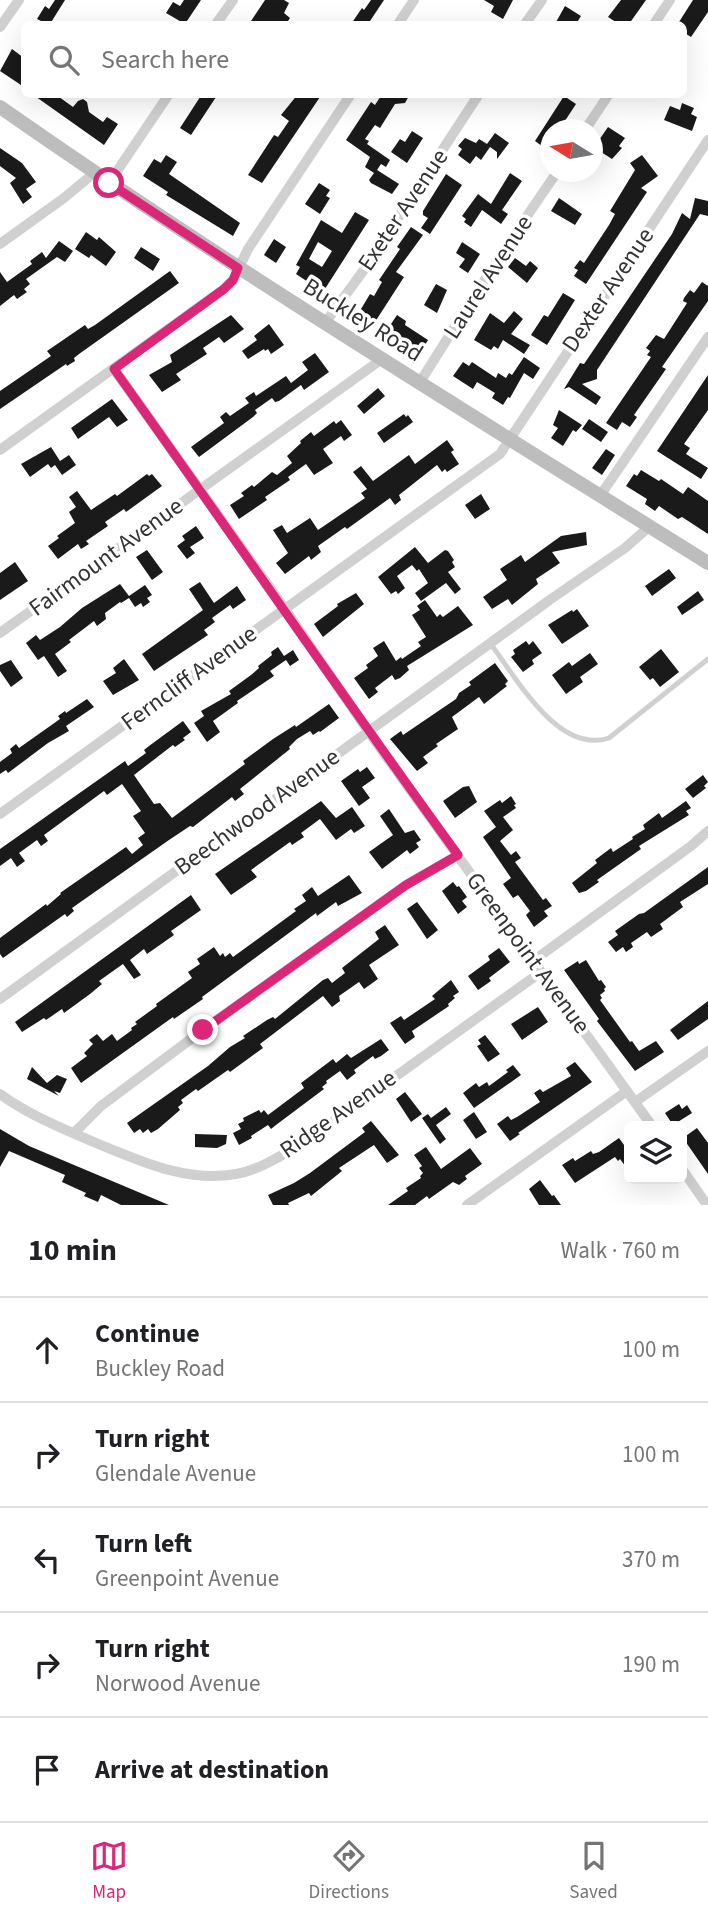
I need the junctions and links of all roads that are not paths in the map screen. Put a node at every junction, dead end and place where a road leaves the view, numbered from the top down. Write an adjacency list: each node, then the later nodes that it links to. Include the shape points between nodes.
1 (19, 0): 10 (street)
2 (233, 0): 6 (street)
3 (414, 0): 7 (street)
4 (542, 0): 8 (street)
5 (670, 0): 9 (street)
6 (218, 21)
7 (399, 21)
8 (527, 21)
9 (656, 21)
10 (0, 27)
11 (166, 98): 20 (street)
12 (348, 98): 22 (street)
13 (476, 98): 23 (street, Exeter Avenue)
14 (605, 98): 16 (street)
15 (0, 107): 18 (street, Buckley Road)
16 (592, 119)
17 (708, 140): 28 (street, Dexter Avenue)
18 (94, 173): 20 (street, Buckley Road); 21 (street)
19 (550, 182): 27 (street, Laurel Avenue)
20 (109, 183): 22 (street, Buckley Road)
21 (0, 244)
22 (238, 268): 23 (street, Buckley Road); 26 (street, via 224,289)
23 (325, 323): 25 (street, Buckley Road)
24 (708, 337): 31 (street)
25 (382, 359): 27 (street, Buckley Road); 30 (street, Fairmount Avenue)
26 (114, 369): 29 (street); 30 (street, Greenpoint Avenue)
27 (420, 382): 28 (street, Buckley Road)
28 (510, 440): 31 (street, Buckley Road); 34 (street, Ferncliff Avenue, via 500,454)
29 (0, 450)
30 (200, 489): 34 (street, Greenpoint Avenue); 35 (street, Fairmount Avenue)
31 (600, 496): 32 (street, Buckley Road)
32 (650, 526): 33 (street, Buckley Road); 36 (street, Beechwood Avenue)
33 (708, 563)
34 (285, 609): 38 (street, Greenpoint Avenue); 39 (street, Ferncliff Avenue)
35 (0, 633)
36 (490, 643): 37 (lane, via 542,713 574,738 597,742 609,738); 38 (street, Beechwood Avenue)
37 (708, 659)
38 (368, 731): 41 (street, Greenpoint Avenue); 44 (street, Beechwood Avenue)
39 (0, 814)
40 (708, 831): 42 (street)
41 (458, 855): 42 (street, Greenpoint Avenue); 50 (street, via 406,885 203,1030 101,1105)
42 (533, 961): 43 (street, Greenpoint Avenue)
43 (541, 972): 46 (street, Greenpoint Avenue); 50 (street, Ridge Avenue, via 300,1145 258,1168 213,1177 190,1174 153,1166)
44 (0, 999)
45 (708, 1051): 48 (street)
46 (627, 1091): 48 (street, Greenpoint Avenue); 52 (street)
47 (0, 1094): 50 (street, Ridge Avenue)
48 (635, 1102): 49 (street, Greenpoint Avenue)
49 (648, 1121)
50 (74, 1133)
51 (687, 1177): 53 (street)
52 (467, 1205)
53 (706, 1205)

